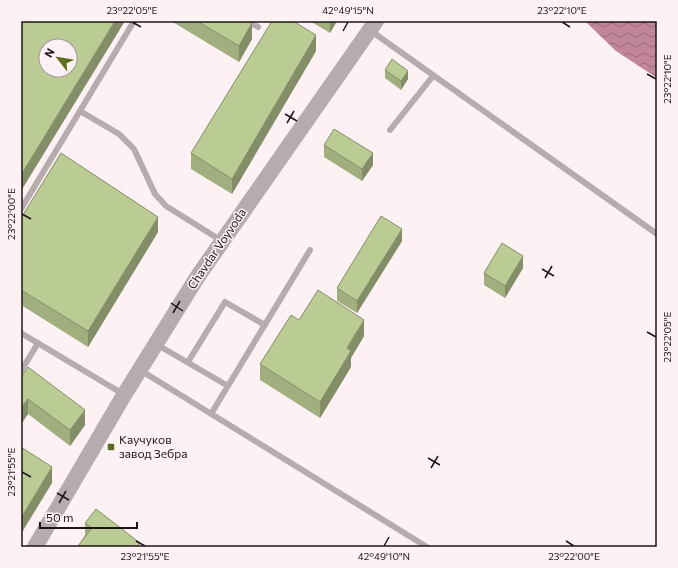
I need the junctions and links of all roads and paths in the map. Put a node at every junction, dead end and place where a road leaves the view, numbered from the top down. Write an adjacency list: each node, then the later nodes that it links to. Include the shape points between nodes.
1 (134, 21): 6 (lane)
2 (248, 21): 4 (lane)
3 (373, 25): 5 (lane); 10 (street, Chavdar Voyvoda)
4 (258, 27)
5 (434, 76): 7 (lane); 9 (lane)
6 (80, 111): 8 (lane); 10 (lane, via 119,134 134,149 155,194 166,206)
7 (390, 130)
8 (21, 208)
9 (657, 234)
10 (222, 241): 15 (street, Chavdar Voyvoda)
11 (310, 250): 12 (lane)
12 (265, 325): 16 (lane, via 225,302); 19 (lane)
13 (21, 333): 14 (lane)
14 (38, 343): 18 (lane); 20 (lane)
15 (156, 344): 16 (lane); 17 (street, Chavdar Voyvoda)
16 (188, 362): 19 (lane)
17 (140, 370): 20 (street, Chavdar Voyvoda); 21 (lane)
18 (21, 371)
19 (228, 386): 21 (lane)
20 (124, 395): 22 (street, Chavdar Voyvoda)
21 (211, 414): 23 (lane)
22 (35, 547)
23 (427, 547)

